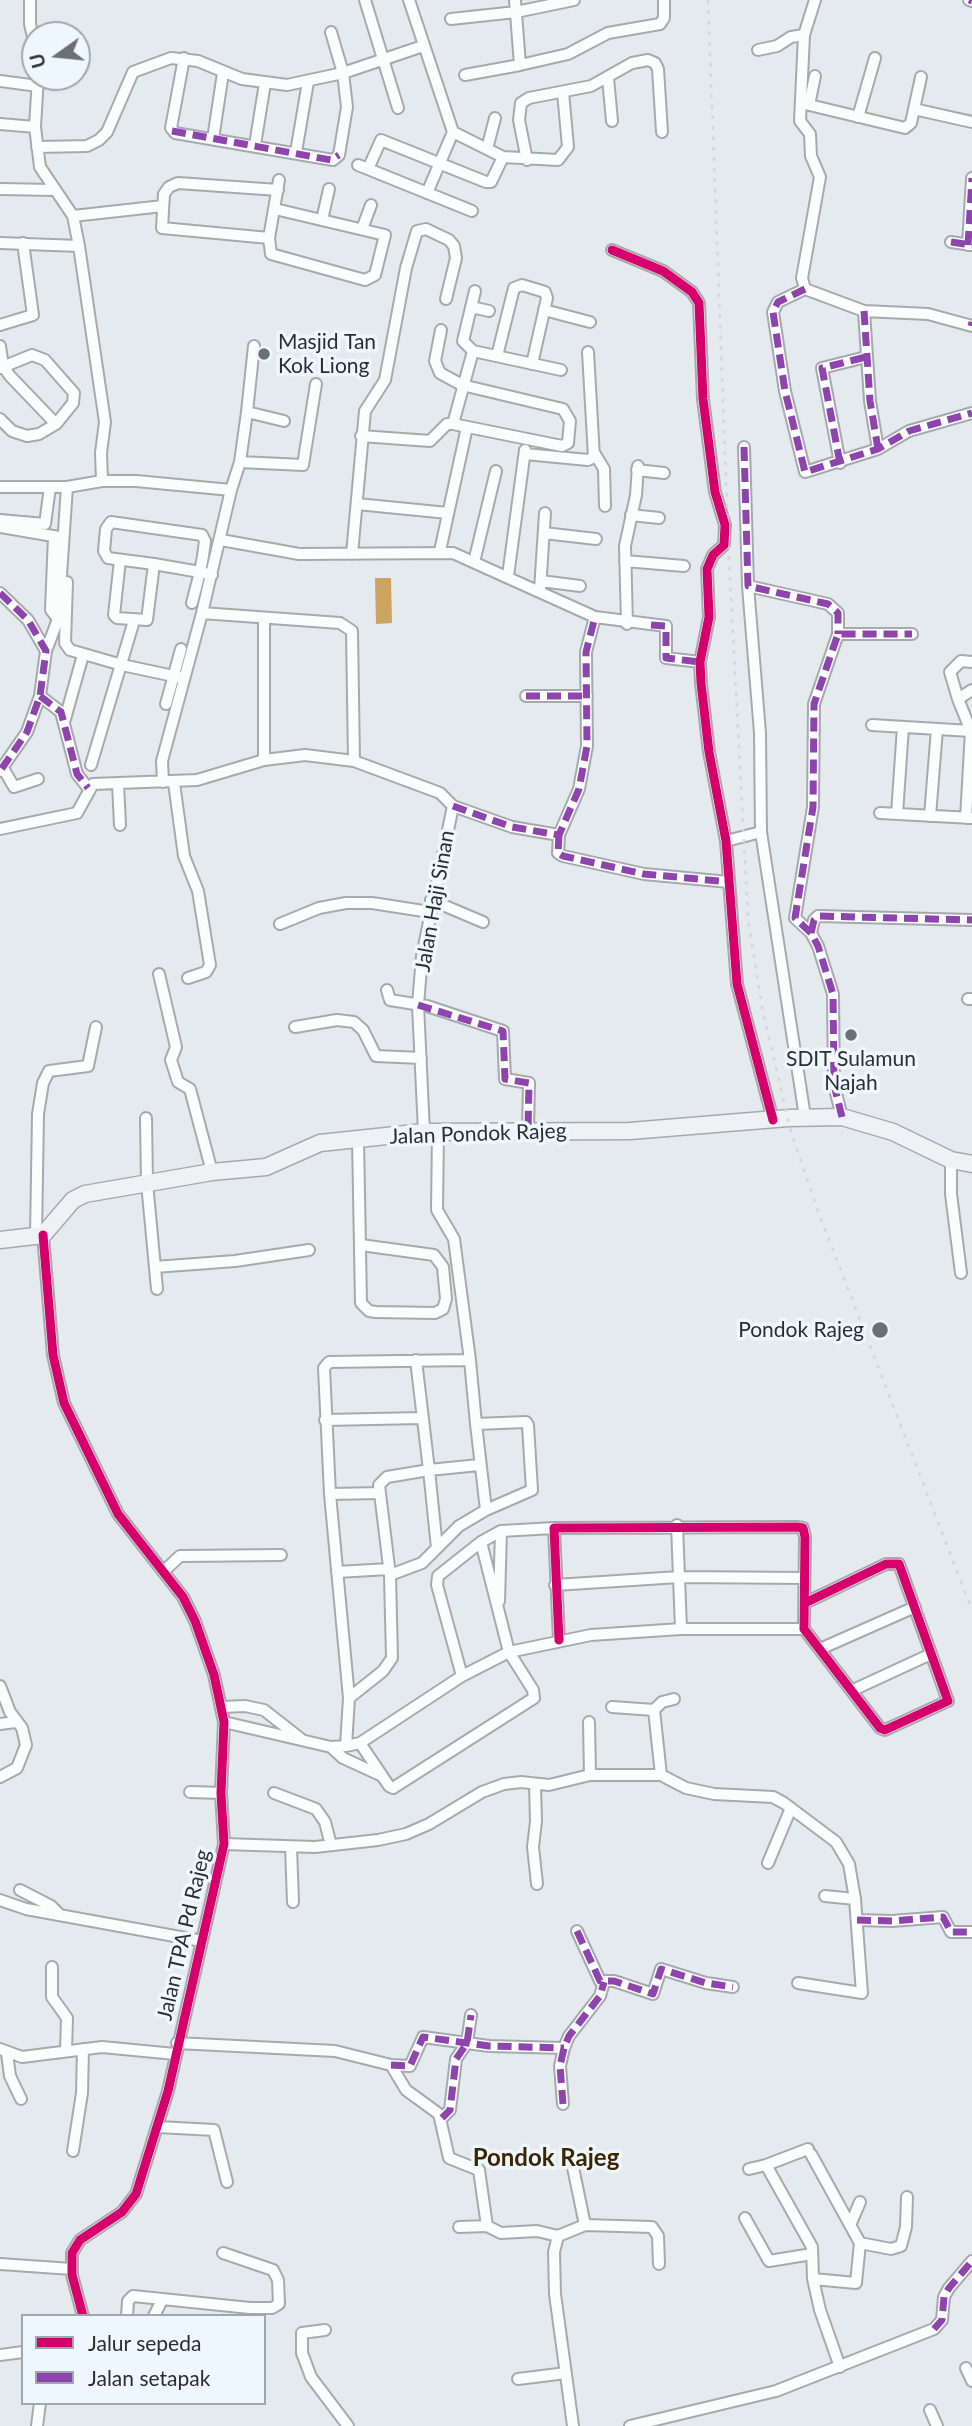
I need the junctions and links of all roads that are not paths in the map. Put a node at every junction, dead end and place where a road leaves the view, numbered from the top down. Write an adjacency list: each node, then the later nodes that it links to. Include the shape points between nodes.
1 (30, 0): 10 (street)
2 (409, 0): 13 (street)
3 (515, 0): 8 (street)
4 (574, 0): 8 (street)
5 (664, 0): 18 (street, via 660,24 621,29 568,54)
6 (815, 0): 12 (street)
7 (365, 1): 17 (street)
8 (516, 12): 9 (street); 18 (street)
9 (451, 19)
10 (32, 21)
11 (331, 32): 20 (street)
12 (804, 35): 14 (street); 31 (street)
13 (423, 46): 17 (street); 40 (street)
14 (758, 50)
15 (184, 58): 19 (street); 42 (street, via 172,131); 44 (street, via 133,72 107,132 99,140 87,146)
16 (876, 58): 34 (street)
17 (384, 60): 20 (street); 32 (street)
18 (520, 65): 21 (street)
19 (223, 73): 28 (street); 42 (street)
20 (343, 73): 27 (street); 46 (street, via 347,107 338,158)
21 (465, 75)
22 (815, 76): 31 (street)
23 (921, 77): 33 (street)
24 (608, 78): 30 (street); 36 (street); 41 (street, via 632,63 655,63)
25 (0, 81): 26 (street)
26 (21, 81)
27 (309, 82): 28 (street); 46 (street)
28 (265, 83): 43 (street)
29 (38, 91): 39 (street)
30 (563, 92): 48 (street, via 521,103 519,120); 48 (street, via 568,147 558,160)
31 (805, 104): 34 (street); 69 (street, via 800,121 810,135 811,156 820,177 802,278)
32 (398, 108)
33 (914, 109): 34 (street, via 905,128); 37 (street)
34 (858, 117)
35 (495, 118): 45 (street)
36 (611, 121)
37 (972, 122)
38 (0, 124): 39 (street)
39 (36, 124): 44 (street)
40 (453, 132): 45 (street); 49 (street)
41 (662, 132)
42 (213, 139): 43 (street)
43 (256, 145): 46 (street)
44 (37, 148): 53 (street, via 40,167)
45 (487, 149): 47 (street)
46 (296, 152)
47 (503, 158): 48 (street); 49 (street, via 489,182)
48 (527, 160)
49 (440, 162): 54 (street); 54 (street, via 381,140 363,167)
50 (972, 178): 66 (street)
51 (0, 189): 53 (street)
52 (329, 189): 60 (street)
53 (53, 190): 59 (street)
54 (427, 193): 58 (street)
55 (371, 205): 61 (street)
56 (163, 206): 57 (street, via 164,194 178,183 279,185); 59 (street); 62 (street, via 162,228)
57 (275, 209): 60 (street); 62 (street)
58 (472, 211)
59 (73, 216): 67 (street)
60 (322, 220): 61 (street)
61 (362, 229): 62 (street, via 385,235 375,275 369,280 275,257 269,250)
62 (269, 238)
63 (951, 242): 66 (street)
64 (0, 243): 65 (street)
65 (23, 243): 67 (street); 78 (street, via 33,315)
66 (970, 245)
67 (79, 246): 109 (street, via 105,422)
68 (612, 250): 152 (street, via 663,271 692,292 699,303 703,399 715,492 725,525 724,545 707,569 709,617)
69 (805, 289): 73 (street); 106 (street, via 778,302 773,312 785,391 804,471)
70 (475, 291): 72 (street)
71 (446, 299): 99 (street, via 456,258 454,246 426,229 417,231 385,380 366,407)
72 (471, 307): 75 (street); 83 (street, via 463,341)
73 (861, 309): 77 (street); 79 (street, via 928,314); 86 (street)
74 (544, 310): 76 (street); 85 (street, via 545,292 522,285 514,288); 87 (street)
75 (489, 311)
76 (590, 322)
77 (859, 324)
78 (0, 325)
79 (972, 325)
80 (441, 330): 91 (street, via 435,366)
81 (0, 346): 88 (street)
82 (254, 346): 92 (street)
83 (473, 351): 85 (street); 91 (street)
84 (589, 352): 104 (street)
85 (497, 356): 87 (street)
86 (866, 357): 102 (street); 106 (street, via 822,368)
87 (532, 364): 89 (street)
88 (2, 367): 96 (street); 96 (street, via 32,355 45,359 74,393 73,403)
89 (561, 370)
90 (316, 384): 105 (street, via 303,465)
91 (463, 385): 97 (street); 100 (street, via 568,415 566,445)
92 (247, 412): 95 (street); 105 (street)
93 (972, 413): 102 (street, via 909,431)
94 (0, 419): 96 (street, via 12,431 27,436)
95 (284, 421)
96 (56, 424)
97 (453, 424): 98 (street); 99 (street, via 447,424 430,441)
98 (467, 428): 100 (street); 116 (street)
99 (361, 436): 114 (street)
100 (527, 440): 103 (street)
101 (744, 447): 138 (street)
102 (878, 449): 106 (street)
103 (525, 454): 104 (street, via 588,460); 135 (street)
104 (595, 454): 115 (street, via 604,470)
105 (240, 463): 113 (street)
106 (839, 463)
107 (496, 471): 130 (street)
108 (664, 473): 118 (street, via 637,468)
109 (102, 481): 112 (street); 113 (street)
110 (0, 487): 111 (street)
111 (50, 487): 112 (street); 120 (street, via 45,524)
112 (67, 487): 123 (street)
113 (231, 490): 125 (street)
114 (357, 504): 116 (street); 127 (street)
115 (604, 506)
116 (448, 513): 126 (street)
117 (545, 513): 122 (street)
118 (631, 515): 119 (street); 129 (street)
119 (659, 518)
120 (0, 520)
121 (0, 527): 123 (street)
122 (544, 533): 124 (street); 136 (street)
123 (58, 537): 149 (street, via 58,619)
124 (596, 539)
125 (221, 540): 127 (street, via 299,554); 134 (street)
126 (440, 551): 127 (street); 130 (street)
127 (352, 554)
128 (120, 560): 131 (street); 131 (street, via 117,618 148,620); 134 (street, via 108,558 104,551 111,522 202,535)
129 (625, 561): 132 (street); 145 (street)
130 (474, 562): 135 (street)
131 (154, 564): 134 (street)
132 (684, 566)
133 (67, 571): 150 (street, via 65,643)
134 (206, 573): 140 (street); 141 (street)
135 (509, 576): 136 (street)
136 (541, 585): 137 (street); 142 (street)
137 (580, 586)
138 (748, 586): 146 (street, via 834,607); 181 (street, via 760,733)
139 (0, 593): 149 (street, via 28,620)
140 (192, 603)
141 (202, 613): 143 (street); 154 (street)
142 (595, 617): 145 (street); 158 (street, via 586,652)
143 (264, 619): 166 (street); 167 (street, via 340,623 352,631)
144 (133, 624): 153 (street)
145 (627, 624): 152 (street, via 666,626 666,658)
146 (838, 634): 147 (street); 189 (street, via 814,704 813,807 795,918)
147 (912, 634)
148 (181, 649): 154 (street)
149 (46, 651): 156 (street)
150 (83, 655): 153 (street); 161 (street)
151 (972, 662): 159 (street, via 961,661 950,672)
152 (700, 663): 183 (street, via 709,752)
153 (122, 665): 154 (street); 168 (street)
154 (179, 677): 160 (street); 171 (street, via 162,761)
155 (972, 690): 159 (street)
156 (40, 696): 169 (street, via 27,732); 173 (street, via 61,712 77,774)
157 (526, 696): 158 (street)
158 (587, 696): 182 (street, via 587,746 579,789)
159 (958, 699): 165 (street)
160 (166, 704)
161 (65, 719)
162 (872, 725): 163 (street)
163 (903, 727): 164 (street); 176 (street)
164 (937, 729): 165 (street); 177 (street)
165 (971, 731): 178 (street)
166 (264, 760): 167 (street, Jalan Haji Sinan, via 305,755); 171 (street, Jalan Haji Sinan, via 197,780)
167 (354, 761): 174 (street, Jalan Haji Sinan, via 440,793)
168 (91, 765)
169 (2, 769): 170 (street, via 14,786)
170 (38, 779)
171 (169, 782): 172 (street, Jalan Haji Sinan); 191 (street, via 184,856 198,891 210,965 206,972)
172 (118, 784): 173 (street, Jalan Haji Sinan); 179 (street)
173 (88, 788): 180 (street, via 77,813)
174 (453, 806): 182 (street, via 512,827); 185 (street, Jalan Haji Sinan)
175 (880, 813): 176 (street)
176 (897, 814): 177 (street)
177 (930, 816): 178 (street)
178 (969, 818)
179 (120, 825)
180 (0, 829)
181 (761, 832): 183 (street); 197 (street)
182 (559, 835): 184 (street, via 558,853 563,856 644,874)
183 (726, 841): 184 (street)
184 (729, 882): 200 (street, via 737,984)
185 (431, 906): 187 (street); 188 (street, via 346,903); 193 (street, Jalan Haji Sinan)
186 (972, 920): 189 (street, via 818,916)
187 (483, 922)
188 (280, 924)
189 (811, 933): 198 (street, via 833,994 834,1085)
190 (159, 974): 206 (street, via 176,1047 172,1060 178,1082 190,1089)
191 (188, 978)
192 (387, 990): 193 (street, via 390,1000)
193 (418, 1005): 196 (street, Jalan Haji Sinan); 201 (street, via 503,1031 505,1079 529,1083)
194 (96, 1027): 208 (street, Jalan TPA Pd Rajeg, via 88,1066 50,1071 43,1083 38,1114)
195 (295, 1027): 196 (street, via 337,1020 354,1023 376,1055)
196 (421, 1058): 202 (street, Jalan Haji Sinan)
197 (805, 1117): 198 (main road, Jalan Pondok Rajeg); 200 (main road, Jalan Pondok Rajeg)
198 (842, 1117): 204 (main road, Jalan Pondok Rajeg, via 893,1132)
199 (146, 1118): 207 (street)
200 (773, 1120): 201 (main road, Jalan Pondok Rajeg, via 630,1131)
201 (528, 1130): 202 (main road, Jalan Pondok Rajeg)
202 (431, 1132): 203 (main road, Jalan Pondok Rajeg); 216 (street, Jalan Haji Sinan, via 437,1210 454,1239)
203 (358, 1139): 206 (main road, Jalan Pondok Rajeg, via 320,1143 266,1167); 210 (street)
204 (951, 1160): 205 (main road, Jalan Pondok Rajeg); 213 (street)
205 (972, 1164)
206 (212, 1172): 207 (main road, Jalan Pondok Rajeg)
207 (147, 1182): 208 (main road, Jalan Pondok Rajeg, via 85,1194 73,1200); 212 (street)
208 (39, 1236): 209 (main road); 231 (street, Jalan TPA Pd Rajeg, via 53,1355 64,1404 118,1514)
209 (0, 1240)
210 (361, 1245): 210 (street, via 434,1255 443,1267 443,1309 435,1313 364,1308 358,1295)
211 (309, 1250): 212 (street)
212 (155, 1267): 214 (street)
213 (961, 1273)
214 (157, 1289)
215 (416, 1360): 216 (street); 217 (street); 218 (street, via 329,1362 324,1368)
216 (470, 1360): 219 (street, Jalan Haji Sinan)
217 (422, 1418): 218 (street); 221 (street)
218 (325, 1420): 223 (street)
219 (476, 1424): 220 (street, Jalan Haji Sinan); 224 (street, via 528,1425 532,1490)
220 (480, 1465): 221 (street); 224 (street, Jalan Haji Sinan)
221 (429, 1470): 222 (street, via 387,1477 381,1481); 229 (street)
222 (380, 1493): 223 (street); 233 (street)
223 (330, 1494): 232 (street)
224 (486, 1510): 229 (street, via 459,1526)
225 (677, 1525): 226 (street); 234 (street); 235 (street, via 803,1528)
226 (554, 1528): 227 (street); 236 (street)
227 (501, 1531): 228 (street); 237 (street)
228 (481, 1542): 237 (street); 246 (street, via 437,1580)
229 (437, 1548): 233 (street, via 422,1563)
230 (281, 1555): 231 (street, via 180,1556)
231 (164, 1571): 251 (street, Jalan TPA Pd Rajeg, via 195,1621)
232 (337, 1572): 233 (street); 249 (street)
233 (390, 1572): 249 (street, via 392,1658)
234 (678, 1577): 235 (street); 236 (street); 240 (street)
235 (804, 1578): 238 (street)
236 (555, 1585): 242 (street)
237 (499, 1602): 244 (street)
238 (805, 1603): 239 (street, via 891,1563 901,1568); 241 (street)
239 (915, 1607): 243 (street); 245 (street)
240 (681, 1629): 241 (street); 242 (street)
241 (804, 1629): 243 (street)
242 (558, 1640): 244 (street)
243 (820, 1649): 248 (street)
244 (509, 1652): 246 (street); 264 (street, via 534,1698 399,1786 389,1786)
245 (931, 1654): 248 (street); 248 (street, via 947,1692 946,1704 885,1730)
246 (462, 1676): 259 (street)
247 (0, 1686): 255 (street)
248 (853, 1690)
249 (349, 1698): 260 (street)
250 (674, 1699): 253 (street)
251 (222, 1707): 254 (street, Jalan TPA Pd Rajeg); 258 (street, via 264,1710)
252 (612, 1707): 253 (street)
253 (654, 1710): 263 (street)
254 (224, 1721): 258 (street); 268 (street, Jalan TPA Pd Rajeg)
255 (15, 1722): 257 (street); 265 (street, via 25,1735 24,1756 11,1773)
256 (589, 1722): 262 (street)
257 (0, 1724)
258 (303, 1741): 261 (street)
259 (360, 1743): 260 (street); 264 (street)
260 (346, 1746): 261 (street)
261 (331, 1747): 264 (street, via 343,1758)
262 (590, 1775): 263 (street); 266 (street)
263 (661, 1775): 270 (street, via 686,1788 762,1795)
264 (382, 1776)
265 (0, 1777)
266 (535, 1785): 272 (street, via 513,1782 482,1792 406,1834); 275 (street)
267 (190, 1792): 268 (street)
268 (221, 1793): 271 (street, Jalan TPA Pd Rajeg)
269 (274, 1793): 272 (street, via 316,1809 326,1822)
270 (791, 1808): 274 (street); 278 (street, via 836,1842 849,1864)
271 (224, 1844): 273 (street); 285 (street, Jalan TPA Pd Rajeg)
272 (331, 1845): 273 (street)
273 (291, 1847): 280 (street)
274 (768, 1863)
275 (537, 1884)
276 (20, 1890): 281 (street)
277 (825, 1896): 278 (street)
278 (855, 1899): 282 (street)
279 (0, 1900): 281 (street)
280 (293, 1902)
281 (60, 1915): 285 (street)
282 (858, 1920): 284 (street, via 943,1917 951,1933); 288 (street, via 862,1993)
283 (577, 1931): 287 (street, via 596,1976)
284 (972, 1931)
285 (202, 1941): 294 (street, Jalan TPA Pd Rajeg)
286 (52, 1967): 296 (street, via 52,1995 67,2018)
287 (604, 1982): 289 (street, via 654,1994 661,1969); 292 (street, via 600,1996)
288 (798, 1983)
289 (733, 1987)
290 (471, 2015): 291 (street)
291 (467, 2042): 292 (street); 297 (street, via 423,2037 411,2065); 300 (street, via 456,2059 451,2106)
292 (565, 2048): 299 (street, via 561,2066)
293 (83, 2049): 294 (street); 296 (street); 302 (street)
294 (176, 2049): 297 (street, via 335,2051); 301 (street, Jalan TPA Pd Rajeg)
295 (3, 2051): 296 (street, via 22,2057); 298 (street)
296 (66, 2051)
297 (391, 2065): 300 (street, via 406,2090)
298 (21, 2099)
299 (564, 2104)
300 (442, 2118): 312 (street, via 449,2158 474,2166 482,2175)
301 (158, 2127): 306 (street, via 214,2130); 321 (street, Jalan TPA Pd Rajeg, via 136,2194 122,2212 80,2240 72,2253)
302 (73, 2151)
303 (571, 2158): 311 (street)
304 (766, 2165): 305 (street); 310 (street, via 810,2151); 317 (street)
305 (749, 2169)
306 (227, 2182)
307 (907, 2197): 315 (street, via 901,2246 891,2249)
308 (860, 2202): 310 (street)
309 (745, 2217): 317 (street, via 769,2261)
310 (851, 2223): 315 (street)
311 (585, 2225): 314 (street); 320 (street, via 652,2227 658,2236)
312 (487, 2226): 313 (street); 314 (street, via 501,2232 537,2231)
313 (459, 2227)
314 (558, 2236): 332 (street, via 555,2294)
315 (860, 2243): 322 (street, via 856,2283)
316 (223, 2253): 323 (street, via 273,2270 279,2304 250,2308)
317 (812, 2254): 322 (street)
318 (972, 2261): 330 (street, via 948,2288 942,2320 934,2329)
319 (0, 2264): 321 (street)
320 (659, 2264)
321 (72, 2269): 324 (street)
322 (813, 2279): 330 (street)
323 (162, 2300): 325 (street, via 132,2297); 326 (street)
324 (85, 2314)
325 (127, 2314)
326 (155, 2314)
327 (325, 2330): 338 (street, via 302,2333 302,2353 311,2377)
328 (21, 2352): 329 (street)
329 (0, 2355)
330 (840, 2367): 340 (street, via 776,2391)
331 (966, 2368): 334 (street)
332 (566, 2373): 333 (street); 339 (street)
333 (518, 2379)
334 (972, 2381)
335 (40, 2405): 337 (street)
336 (930, 2410): 341 (street)
337 (37, 2426)
338 (348, 2426)
339 (573, 2426)
340 (630, 2426)
341 (937, 2426)

